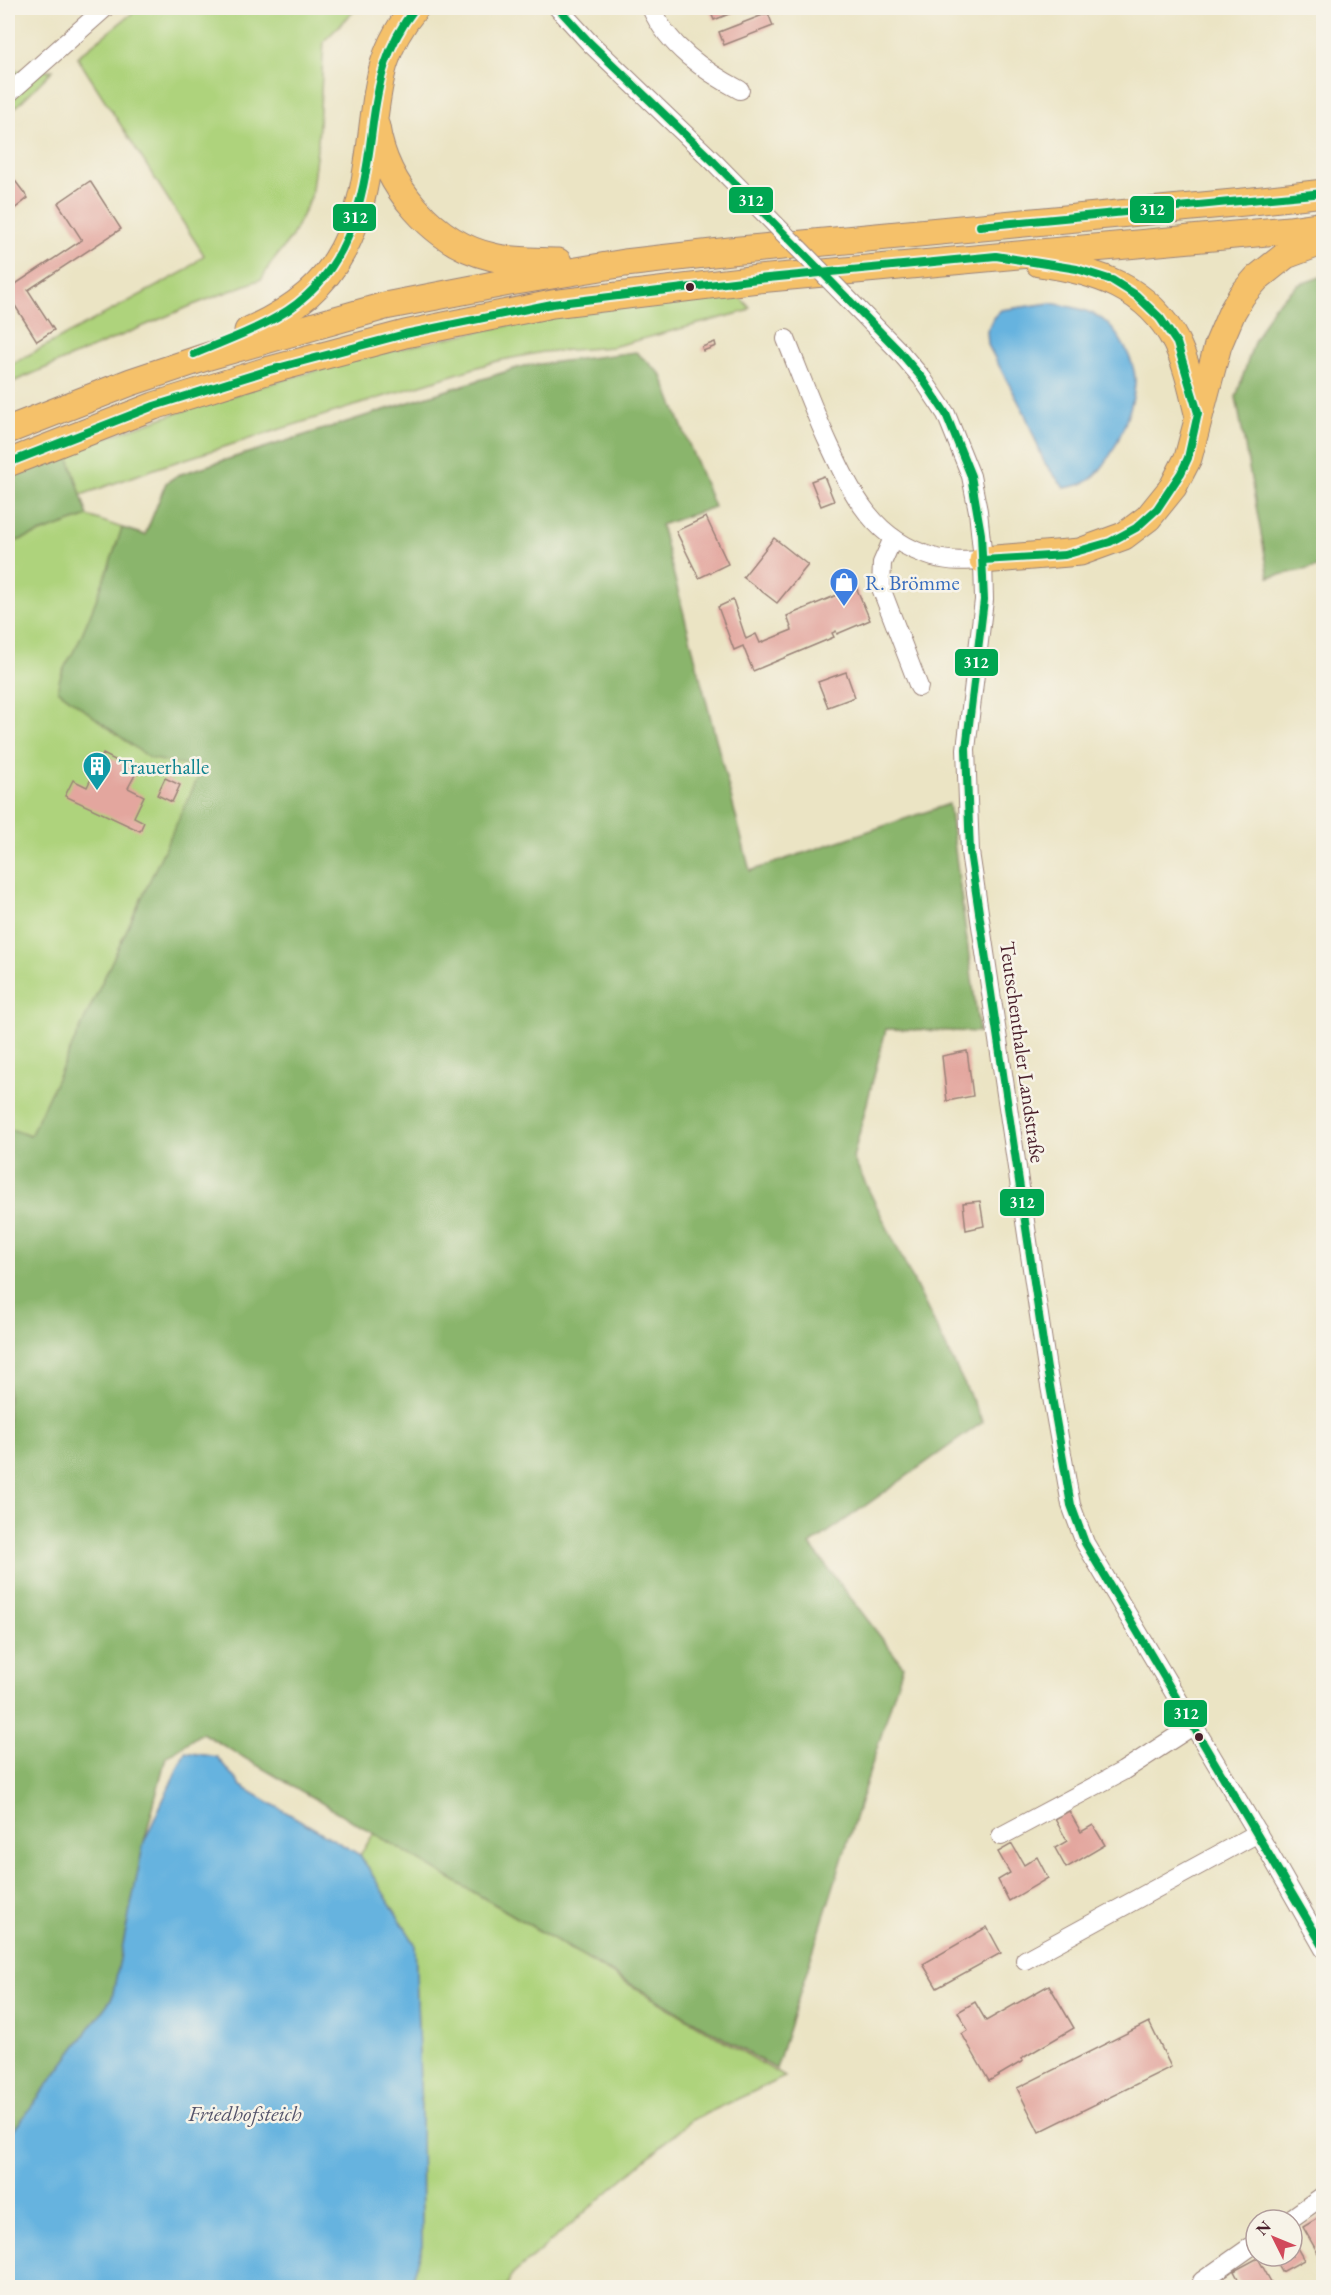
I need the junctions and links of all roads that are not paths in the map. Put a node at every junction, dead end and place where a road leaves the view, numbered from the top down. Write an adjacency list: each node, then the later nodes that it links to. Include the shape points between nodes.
1 (105, 8): 6 (street)
2 (415, 8): 7 (highway, via 387,51)
3 (558, 8): 19 (street, Teutschenthaler Landstraße, bridge, via 899,351 936,398 956,435 975,493)
4 (651, 9): 5 (street, via 676,45 705,70)
5 (740, 90)
6 (8, 94)
7 (374, 113): 12 (highway, via 382,150 405,196 426,220 453,240 478,253 511,260); 14 (highway, via 359,212 345,247 324,279 277,317)
8 (1323, 193): 12 (highway)
9 (1323, 225): 11 (highway)
10 (1323, 241): 15 (highway, via 1286,255 1242,294 1224,328)
11 (996, 256): 15 (highway, via 1093,273 1136,295 1160,318 1177,343); 17 (highway, via 552,304 417,331 154,406)
12 (625, 263): 14 (highway, via 385,306)
13 (786, 339): 18 (street, via 853,495)
14 (131, 382): 16 (highway)
15 (1198, 413): 19 (highway, via 1181,473 1165,499 1136,528 1080,552)
16 (8, 430)
17 (8, 463)
18 (892, 538): 19 (street, via 933,557); 20 (street, via 882,563 881,588)
19 (983, 560): 21 (street, Teutschenthaler Landstraße, via 984,600 966,749 970,852 1064,1468 1085,1543)
20 (919, 687)
21 (1194, 1725): 22 (street, Teutschenthaler Landstraße); 23 (street, via 1123,1771)
22 (1258, 1833): 24 (street, Teutschenthaler Landstraße); 25 (street)
23 (1001, 1836)
24 (1323, 1949)
25 (1025, 1960)
26 (1323, 2195): 27 (street)
27 (1304, 2209)
28 (1244, 2251): 29 (street)
29 (1202, 2281)

